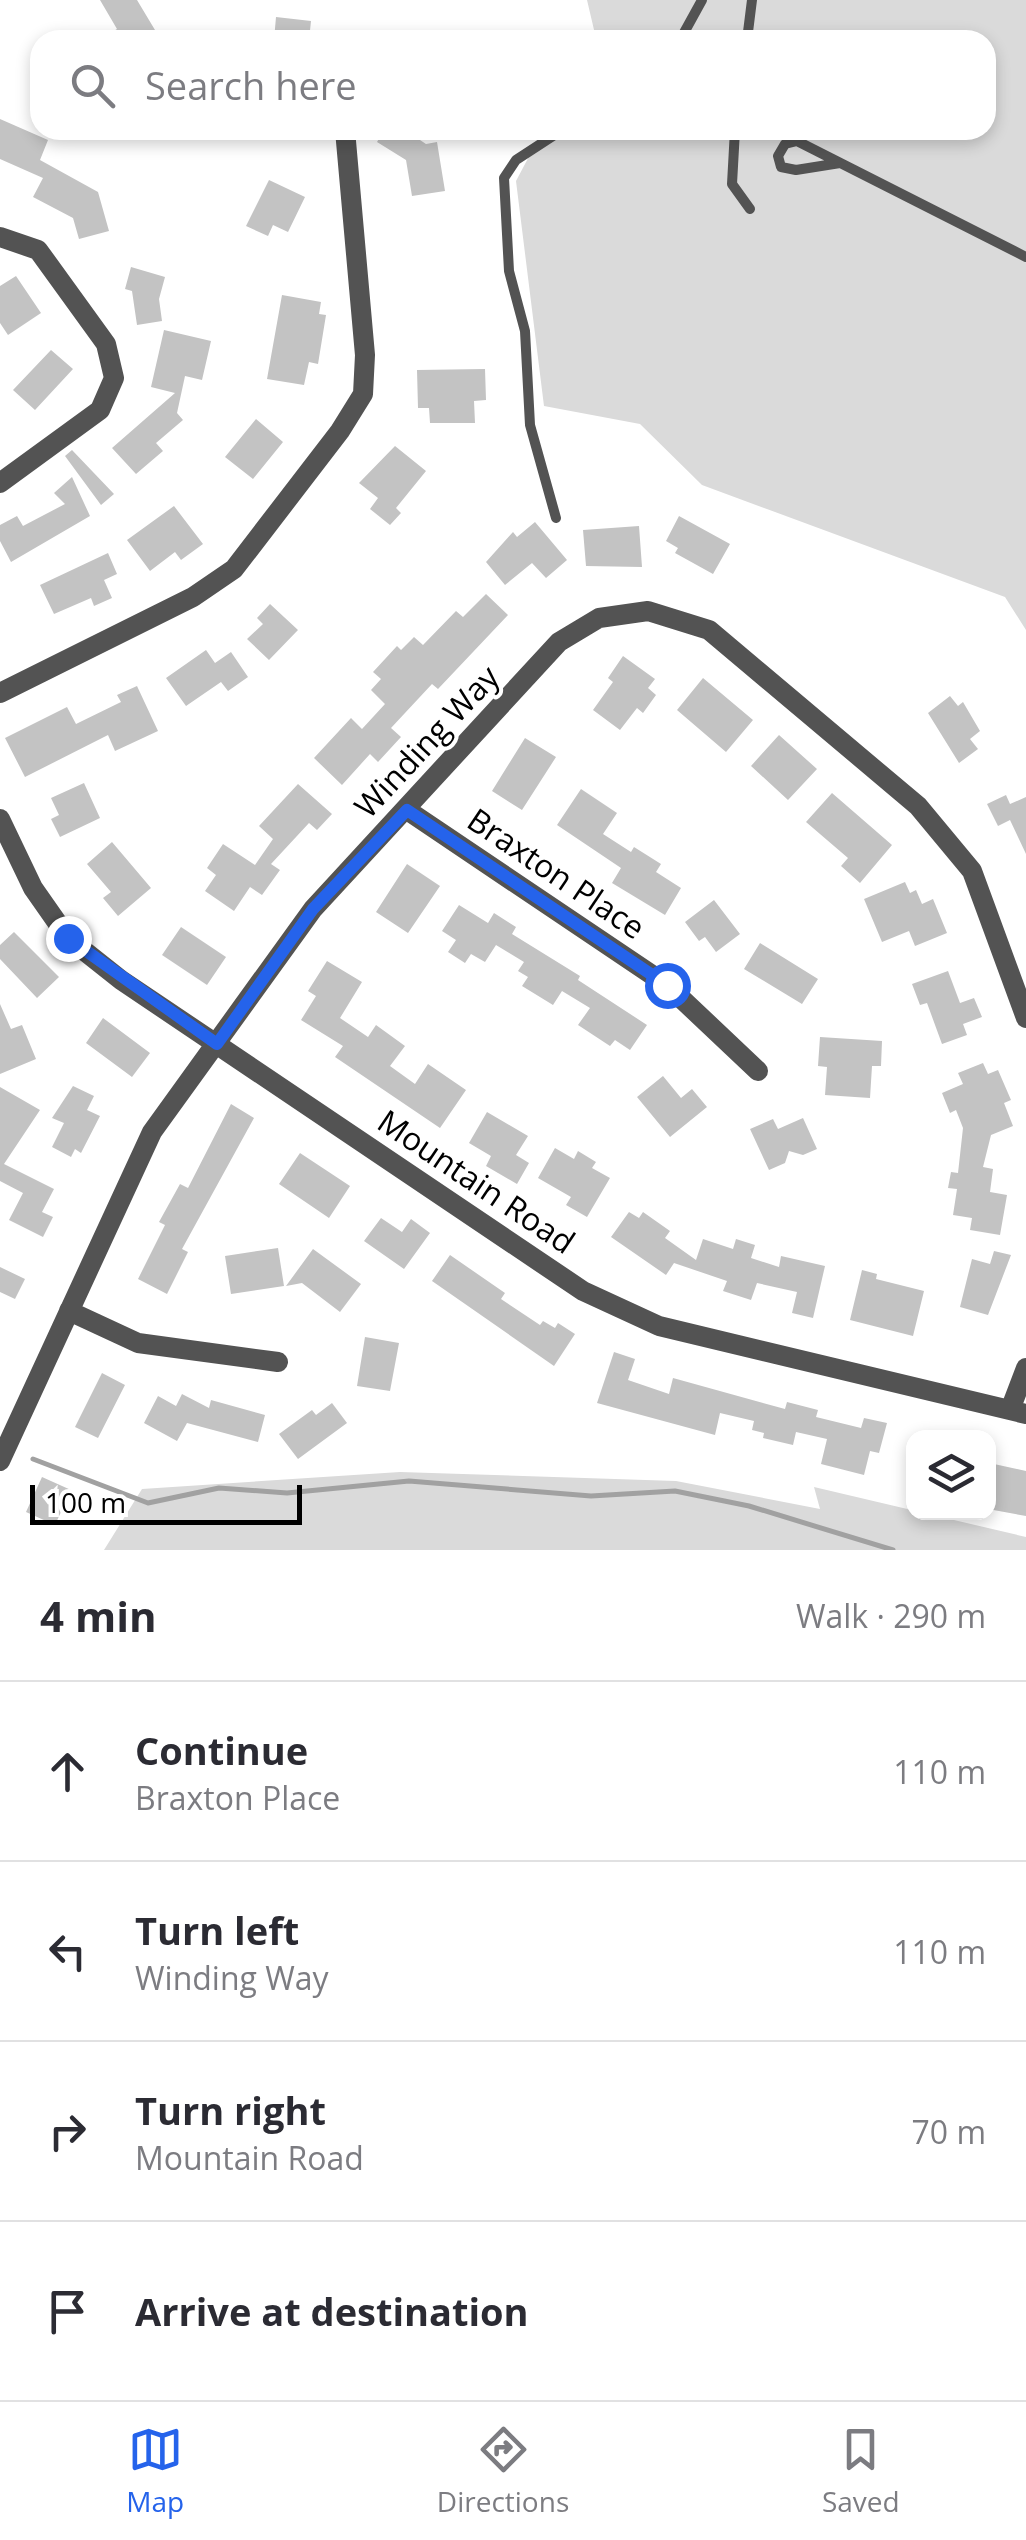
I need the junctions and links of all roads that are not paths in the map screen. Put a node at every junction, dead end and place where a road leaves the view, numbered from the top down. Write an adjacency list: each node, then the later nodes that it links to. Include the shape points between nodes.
1 (702, 0): 3 (lane)
2 (752, 0): 4 (lane)
3 (686, 30)
4 (748, 30)
5 (346, 140): 14 (street, via 365,354 362,394 340,431 234,570 193,598)
6 (547, 140): 13 (lane, via 516,160 504,178 530,425)
7 (734, 140): 9 (lane, via 732,184)
8 (840, 163): 8 (lane, via 797,141 785,144 778,156 782,167 796,170); 11 (lane)
9 (750, 208)
10 (0, 237): 12 (street, via 38,250 106,344 114,378 100,410)
11 (1026, 257)
12 (0, 483)
13 (556, 518)
14 (0, 693)
15 (407, 810): 17 (street, Winding Way, via 572,634 600,618 648,611 710,630 918,806 972,871); 18 (street, Winding Way, via 313,909); 19 (street, Braxton Place, via 667,985)
16 (0, 820): 18 (street, Mountain Road, via 33,888 68,938)
17 (1026, 1018)
18 (217, 1044): 20 (street, Winding Way, via 152,1132); 23 (street, Mountain Road, via 583,1291 659,1326)
19 (758, 1071)
20 (69, 1311): 21 (street, via 138,1343); 24 (street, Winding Way)
21 (278, 1362)
22 (1026, 1368): 23 (street)
23 (1018, 1412)
24 (0, 1461)

